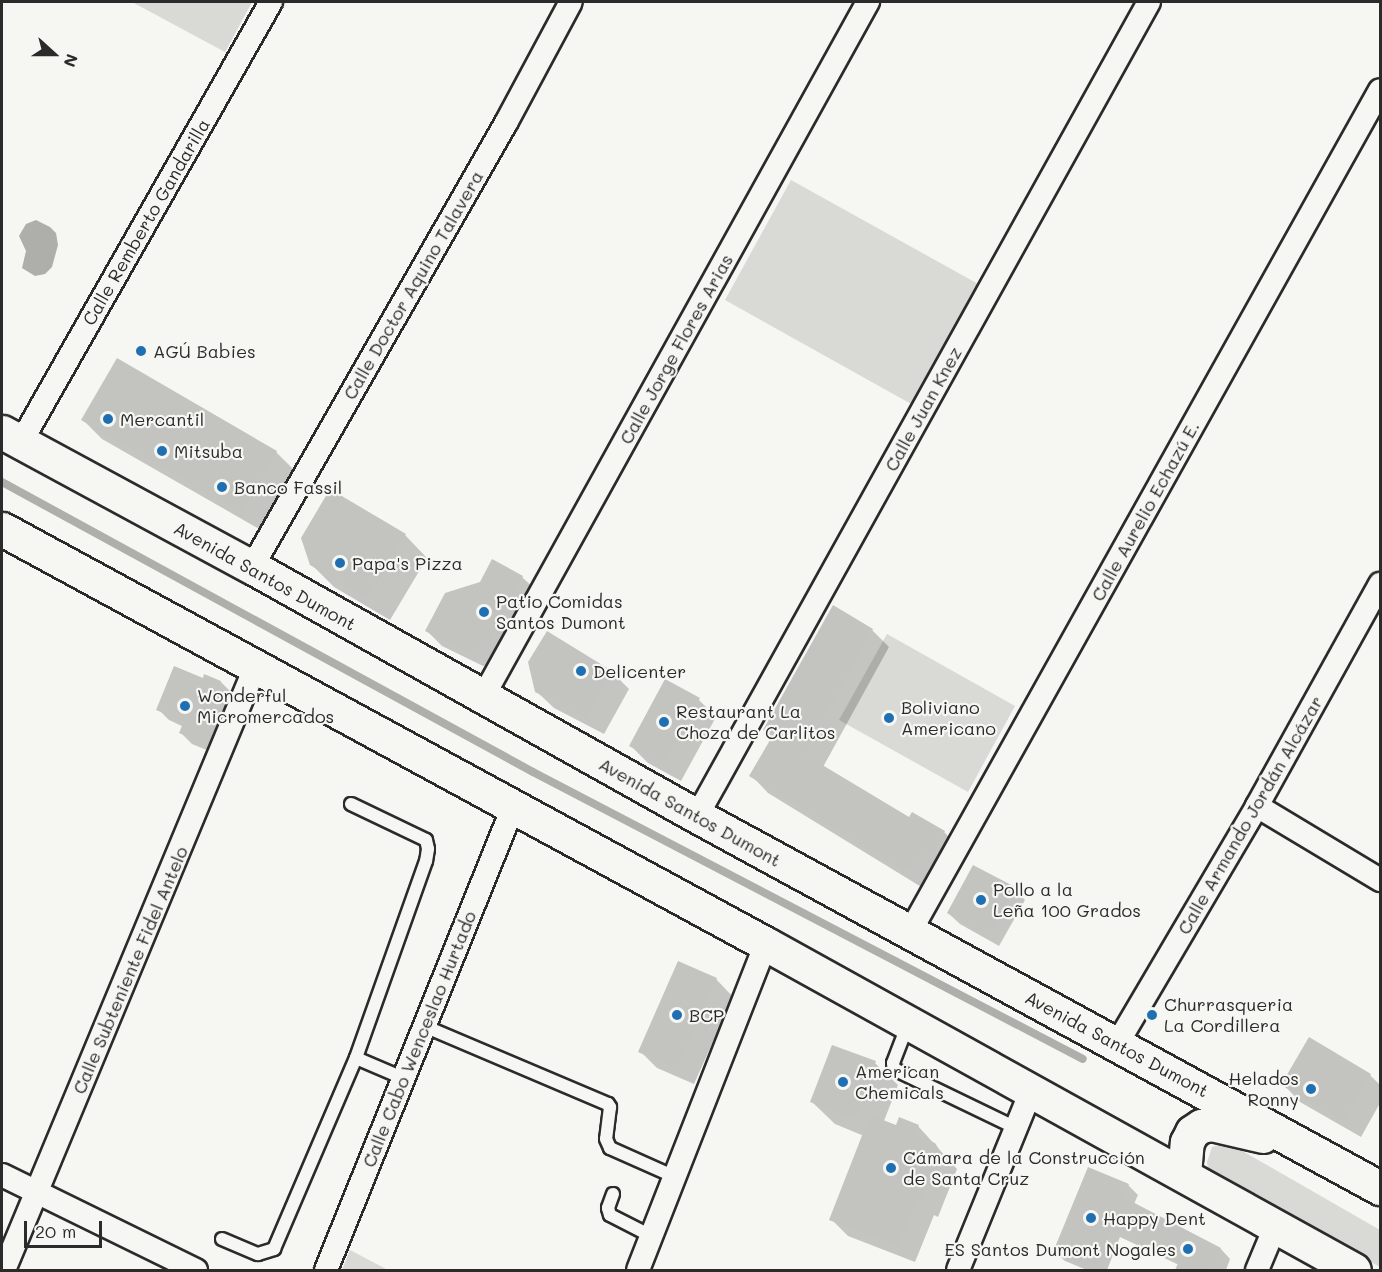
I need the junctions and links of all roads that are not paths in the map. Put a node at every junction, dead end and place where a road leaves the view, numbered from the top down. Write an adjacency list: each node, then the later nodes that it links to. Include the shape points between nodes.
1 (271, 2): 6 (street, Calle Remberto Gandarilla)
2 (571, 2): 8 (street, Calle Doctor Aquino Talavera)
3 (867, 2): 11 (street, Calle Jorge Flores Arias)
4 (1149, 2): 15 (street, Calle Juan Knez)
5 (1380, 90): 17 (street, Calle Aurelio Echazú E.)
6 (11, 437): 8 (main road, Avenida Santos Dumont)
7 (2, 529): 10 (main road)
8 (252, 567): 11 (main road, Avenida Santos Dumont)
9 (1380, 584): 13 (street, Calle Armando Jordán Alcázar)
10 (255, 668): 14 (main road); 33 (street, Calle Subteniente Fidel Antelo)
11 (483, 697): 15 (main road, Avenida Santos Dumont)
12 (351, 804): 22 (lane, via 426,840 428,849)
13 (1257, 806): 16 (street); 21 (street, Calle Armando Jordán Alcázar)
14 (513, 807): 18 (main road); 20 (street, Calle Cabo Wenceslao Hurtado)
15 (697, 816): 17 (main road, Avenida Santos Dumont)
16 (1380, 880)
17 (910, 932): 21 (main road, Avenida Santos Dumont)
18 (766, 944): 19 (main road); 31 (street)
19 (908, 1023): 25 (main road); 27 (lane, via 894,1069)
20 (424, 1026): 23 (street, Calle Cabo Wenceslao Hurtado); 31 (lane, via 608,1104 606,1139 610,1148)
21 (1117, 1044): 24 (main road, Avenida Santos Dumont)
22 (356, 1058): 23 (lane); 37 (lane, via 274,1249 258,1254)
23 (403, 1078): 40 (street, Calle Cabo Wenceslao Hurtado)
24 (1188, 1083): 26 (main road, via 1185,1118 1168,1134 1140,1133); 28 (main road, Avenida Santos Dumont)
25 (1031, 1091): 26 (main road); 27 (street)
26 (1073, 1113): 29 (main road)
27 (1016, 1128): 42 (street)
28 (1311, 1149): 29 (main road, via 1211,1124 1192,1132 1187,1142); 32 (main road, Avenida Santos Dumont)
29 (1184, 1174): 35 (main road)
30 (2, 1175): 33 (street)
31 (675, 1177): 36 (street)
32 (1380, 1188)
33 (37, 1192): 38 (street, Calle Subteniente Fidel Antelo); 39 (street)
34 (613, 1194): 36 (lane, via 610,1215)
35 (1275, 1227): 43 (street); 44 (main road)
36 (651, 1236): 41 (street)
37 (222, 1239)
38 (4, 1270)
39 (196, 1270)
40 (326, 1270)
41 (638, 1270)
42 (957, 1270)
43 (1257, 1270)
44 (1354, 1270)

